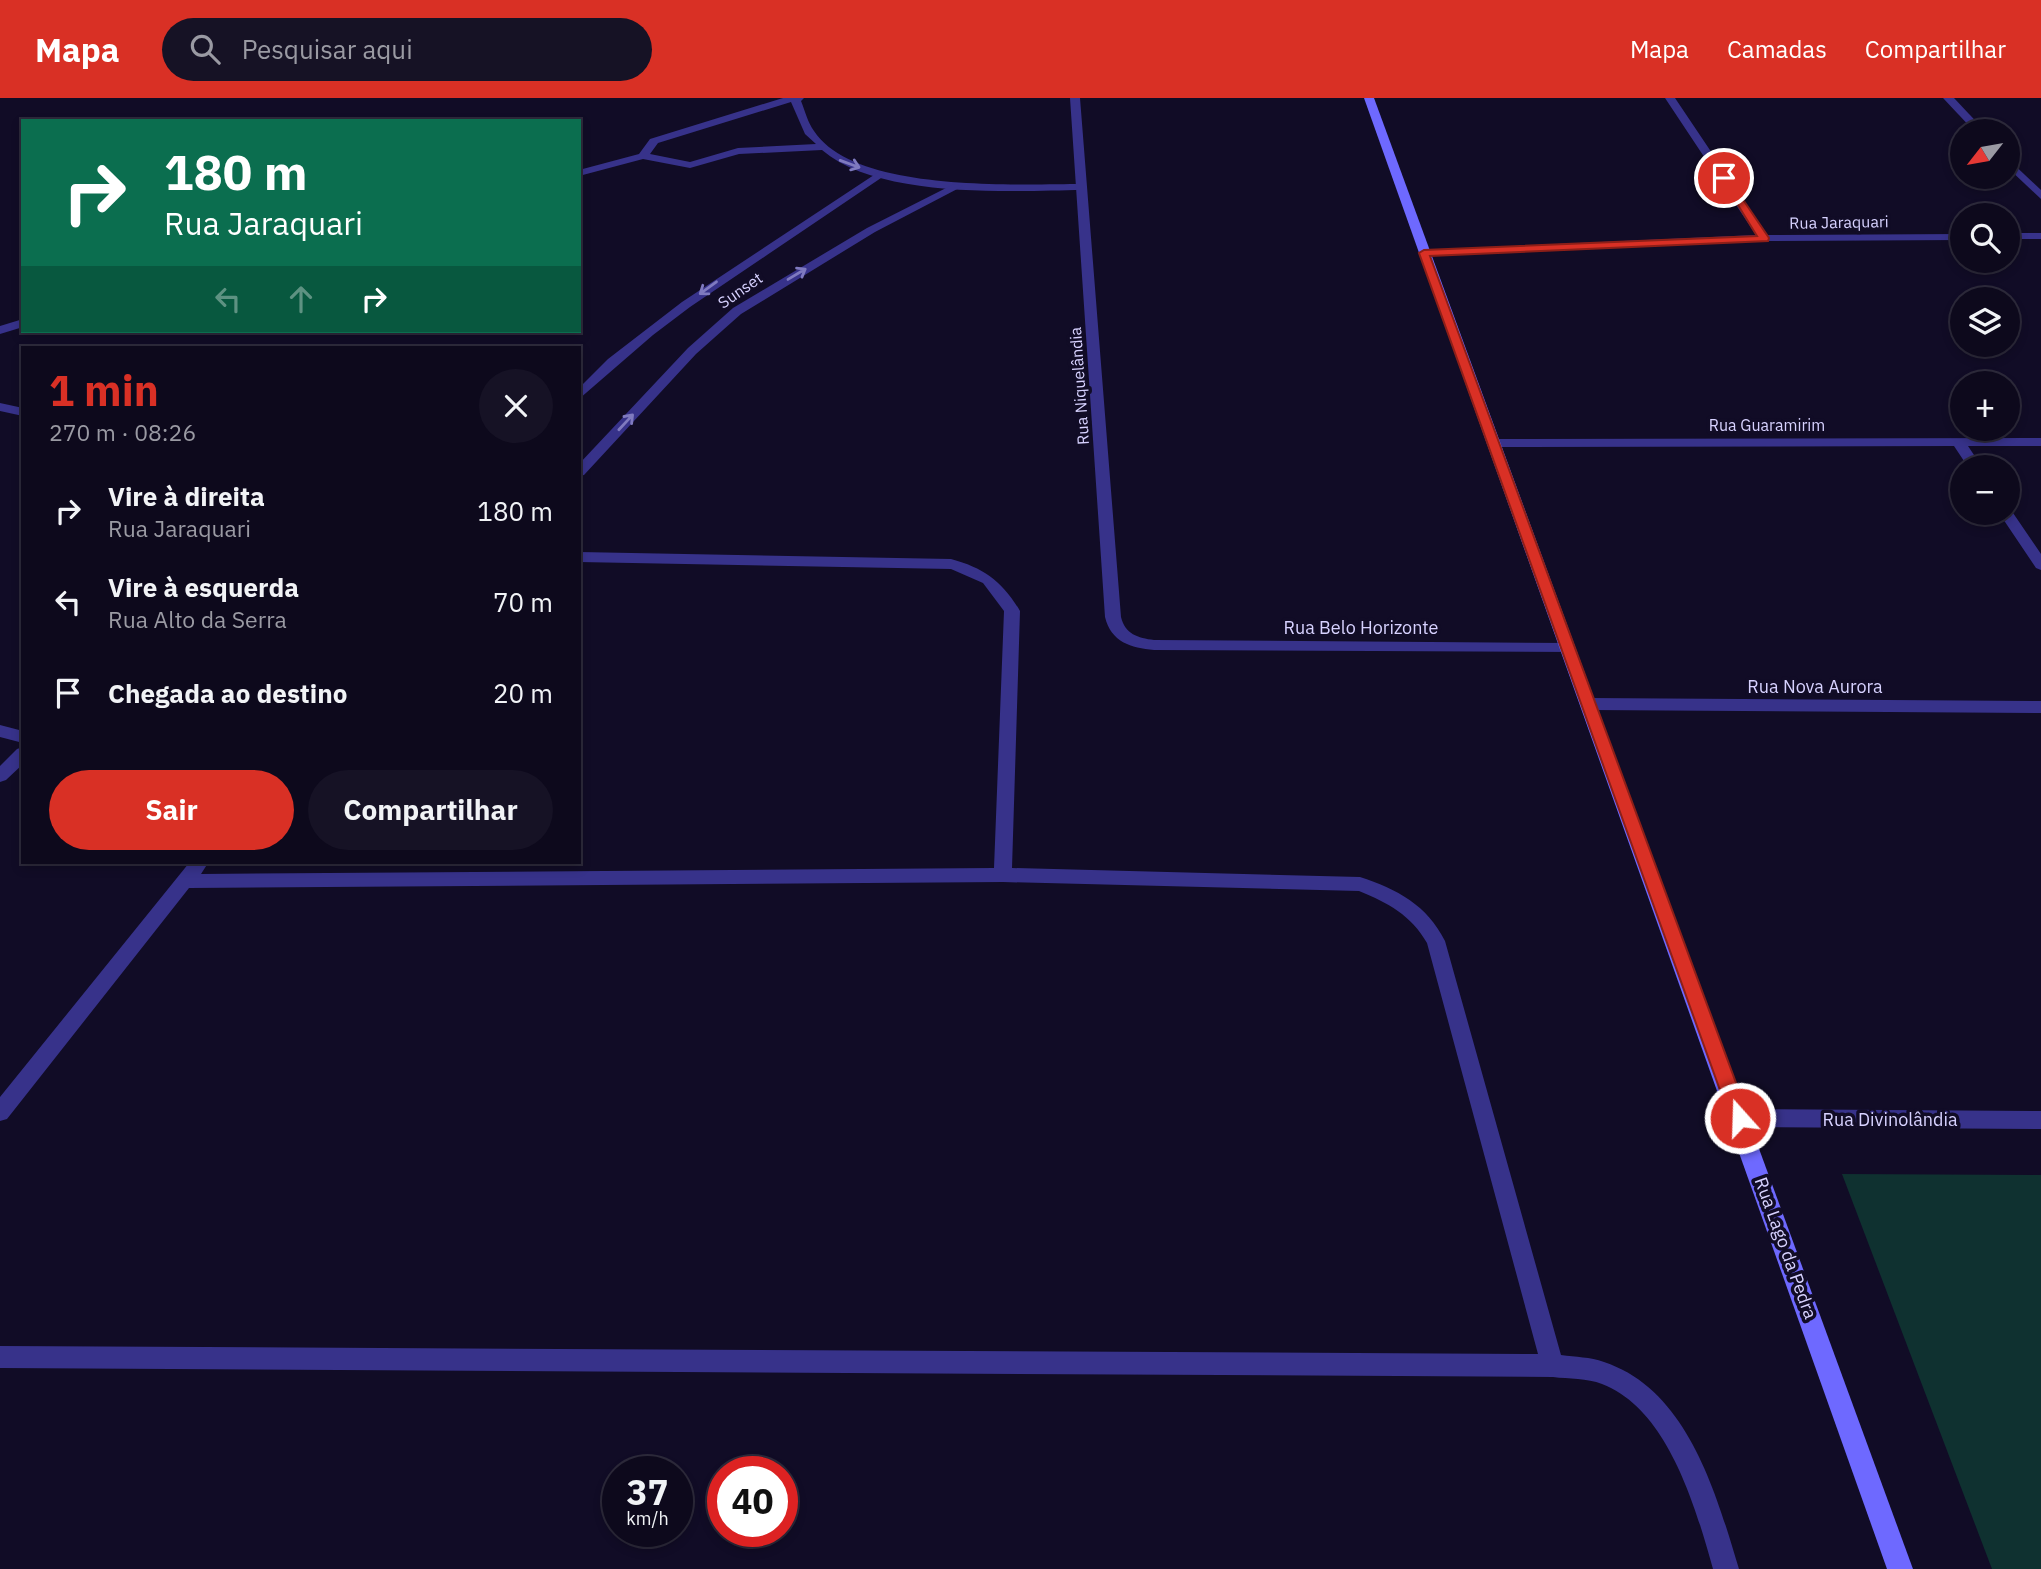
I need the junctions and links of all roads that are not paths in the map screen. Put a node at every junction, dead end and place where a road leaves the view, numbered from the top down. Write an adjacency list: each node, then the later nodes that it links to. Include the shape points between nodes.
1 (793, 98): 9 (street, via 654,141)
2 (799, 98): 8 (street, via 799,119)
3 (1075, 98): 14 (street, Rua Niquelândia)
4 (1369, 98): 20 (street, Rua Lago da Pedra)
5 (1670, 98): 19 (street)
6 (1948, 98): 7 (street)
7 (1968, 119)
8 (820, 147): 9 (street, via 738,151 690,165); 11 (street, one-way to 11, via 830,156)
9 (643, 156): 10 (street)
10 (581, 172)
11 (880, 174): 13 (street); 23 (street, Sunset, one-way to 23, via 828,213 711,285 600,372)
12 (2020, 174): 15 (street)
13 (958, 186): 14 (street); 30 (street, Sunset, one-way to 13, via 692,351 737,311 871,230)
14 (1082, 187): 34 (street, Rua Niquelândia, via 1114,625 1130,641)
15 (2041, 196)
16 (2020, 236): 17 (street)
17 (2041, 236)
18 (1950, 237): 19 (street, Rua Jaraquari)
19 (1764, 238): 20 (street, Rua Jaraquari)
20 (1424, 253): 28 (street, Rua Lago da Pedra)
21 (21, 324): 22 (street)
22 (0, 330)
23 (581, 393)
24 (0, 407): 25 (street)
25 (21, 412)
26 (1958, 442): 27 (street, Rua Guaramirim); 28 (street, Rua Guaramirim); 29 (street)
27 (2041, 442)
28 (1494, 443): 35 (street, Rua Lago da Pedra)
29 (1967, 455)
30 (581, 470)
31 (2014, 525): 33 (street)
32 (581, 557): 43 (street, via 951,565 984,576 999,587 1013,611)
33 (2041, 565)
34 (1154, 645): 35 (street, Rua Belo Horizonte)
35 (1568, 648): 36 (street, Rua Lago da Pedra)
36 (1590, 704): 37 (street, Rua Nova Aurora); 46 (street, Rua Lago da Pedra)
37 (2041, 707)
38 (0, 731): 39 (street)
39 (21, 736)
40 (21, 754): 41 (street)
41 (0, 776)
42 (199, 864): 44 (street)
43 (1003, 876): 44 (street); 49 (street, via 1360,884 1408,905 1425,921 1436,942)
44 (184, 881): 45 (street)
45 (0, 1112)
46 (1740, 1118): 47 (street, Rua Divinolândia); 51 (street, Rua Lago da Pedra)
47 (2041, 1120)
48 (0, 1357): 49 (street)
49 (1553, 1366): 50 (street, via 1609,1375 1654,1412 1678,1441 1705,1496)
50 (1726, 1569)
51 (1900, 1569)

